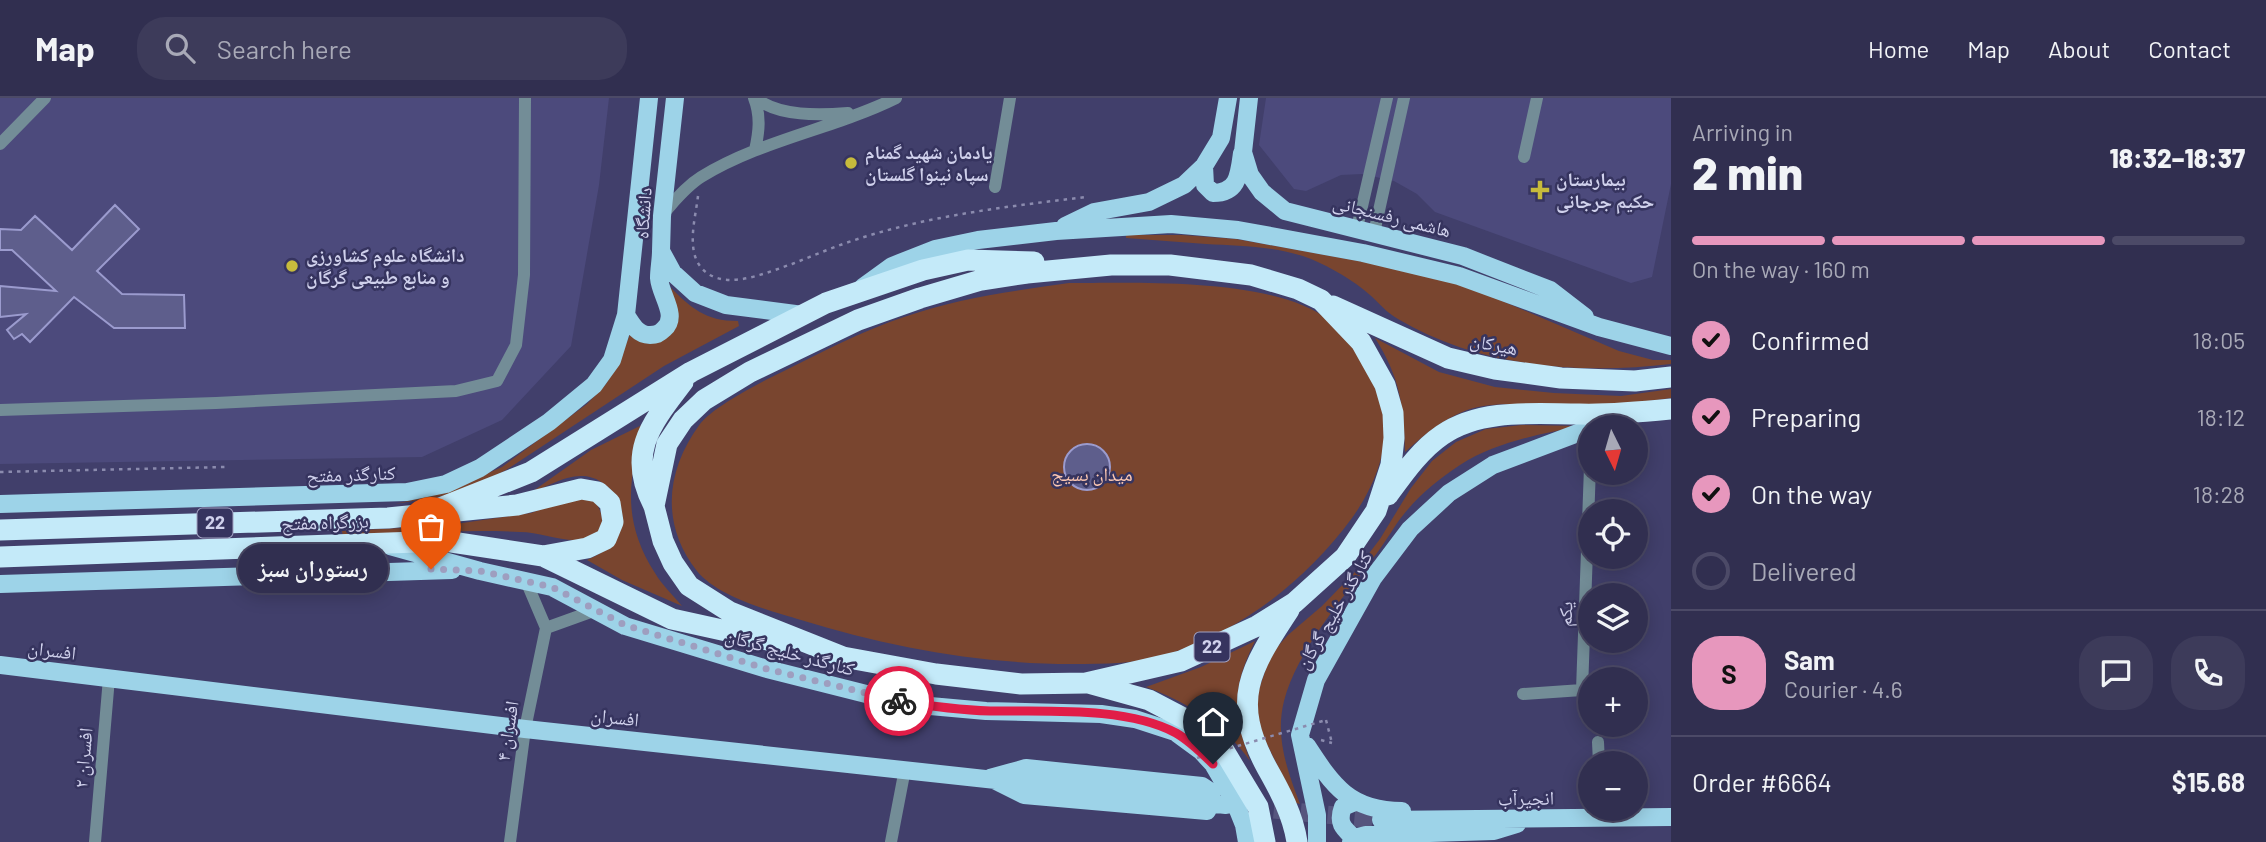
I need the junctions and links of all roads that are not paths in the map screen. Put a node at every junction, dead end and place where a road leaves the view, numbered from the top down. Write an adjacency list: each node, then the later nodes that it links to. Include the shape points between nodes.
1 (45, 98): 14 (street)
2 (525, 98): 35 (street, via 524,275 516,345 497,381 456,391)
3 (649, 98): 19 (main road, دانشگاه)
4 (675, 98): 20 (main road, دانشگاه)
5 (755, 98): 13 (street, via 792,113); 15 (street, via 760,129)
6 (896, 98): 13 (street)
7 (1010, 98): 21 (street)
8 (1228, 98): 18 (main road, via 1221,138)
9 (1249, 98): 16 (main road)
10 (1387, 98): 23 (street)
11 (1404, 98): 23 (street)
12 (1537, 98): 17 (street)
13 (870, 111): 15 (street)
14 (0, 144)
15 (755, 150): 22 (street, via 699,178)
16 (1242, 152): 18 (main road, via 1234,187 1224,193 1213,193 1205,185); 23 (main road, هاشمی رفسنجانی, via 1262,192 1286,211)
17 (1524, 156)
18 (1203, 166): 24 (main road, via 1184,185 1149,202 1094,212)
19 (640, 182): 20 (main road); 29 (main road, دانشگاه)
20 (666, 185): 22 (main road, دانشگاه)
21 (995, 187)
22 (662, 216): 25 (main road, دانشگاه)
23 (1366, 230): 31 (main road, هاشمی رفسنجانی, via 1463,256 1550,290)
24 (1056, 231): 27 (main road, via 935,249 892,266); 31 (main road, via 1171,224 1238,230 1460,276)
25 (662, 251): 29 (main road, via 659,278 671,315 668,326 656,335 644,335); 30 (main road, دانشگاه, via 673,273 695,293 726,305)
26 (1111, 265): 27 (highway, 22, via 968,260); 28 (highway, 22, via 1170,265 1251,275); 41 (highway, 22, via 981,280 858,320 750,372 704,400 683,420 667,444)
27 (859, 290): 30 (highway, 22)
28 (1321, 300): 34 (highway, هیرکان / 22, via 1448,358 1494,369 1561,378); 42 (highway, 22, via 1361,342 1385,385 1393,413 1391,465)
29 (626, 315): 40 (main road, کنارگذر مفتح, via 612,360 594,385 481,468 446,484 357,495)
30 (803, 315): 33 (highway, 22)
31 (1599, 327): 32 (main road)
32 (1671, 346)
33 (691, 372): 41 (highway, via 645,437 641,465); 43 (highway, 22, via 531,472)
34 (1671, 377)
35 (0, 410)
36 (1662, 410): 37 (main road, کنارگذر خلیج گرگان); 42 (highway, 22, via 1535,412 1464,424 1442,435 1413,461)
37 (1643, 415)
38 (1578, 433): 61 (main road, کنارگذر خلیج گرگان, via 1493,464 1448,493 1410,529 1373,578 1316,680)
39 (1589, 485): 59 (street, یکم, via 1582,690)
40 (6, 504): 44 (main road)
41 (654, 506): 55 (highway, 22, via 663,541 690,586 730,612)
42 (1376, 510): 52 (highway, 22, via 1345,557)
43 (430, 512): 44 (highway, بزرگراه مفتح / 22, via 388,518); 47 (highway, via 517,505 581,489 598,492 610,503 613,522 606,539 587,548)
44 (52, 527): 45 (highway, بزرگراه مفتح / 22)
45 (0, 530)
46 (377, 543): 47 (highway, بزرگراه مفتح / 22, via 444,541); 48 (highway, بزرگراه مفتح / 22); 49 (main road)
47 (543, 556): 55 (highway, بزرگراه مفتح / 22, via 672,619)
48 (0, 557)
49 (480, 571): 50 (main road, کنارگذر خلیج گرگان); 51 (main road)
50 (526, 581): 53 (main road, کنارگذر خلیج گرگان, via 552,587); 54 (street)
51 (0, 584)
52 (1294, 603): 58 (highway, 22, via 1257,626 1181,661); 79 (highway, via 1262,650 1249,680 1245,706 1252,735 1286,801)
53 (596, 610): 54 (street); 68 (main road, کنارگذر خلیج گرگان, via 625,625 708,652 886,699 986,711 1135,719 1175,733 1201,751 1221,777)
54 (547, 628): 60 (street, افسران ۴)
55 (843, 657): 58 (highway, 22, via 1021,684)
56 (0, 664): 57 (main road, افسران)
57 (109, 677): 60 (main road, افسران); 74 (street, افسران ۲)
58 (1086, 683): 78 (highway, via 1149,700 1191,722 1223,749 1258,807)
59 (1523, 694)
60 (525, 729): 64 (main road, افسران); 75 (street, افسران ۴)
61 (1300, 735): 65 (main road, via 1326,775); 80 (main road, کنارگذر خلیج گرگان, via 1317,815)
62 (1598, 742): 63 (street)
63 (1599, 751)
64 (905, 769): 68 (main road, افسران, via 1215,806); 76 (street)
65 (1355, 802): 70 (main road, via 1389,811 1490,811); 73 (main road, via 1343,807 1339,817)
66 (1578, 815): 70 (main road, انجیرآب)
67 (1648, 816): 69 (main road, انجیرآب)
68 (1241, 817): 77 (main road, کنارگذر خلیج گرگان)
69 (1671, 817)
70 (1534, 818): 71 (main road, انجیرآب); 72 (main road)
71 (1381, 820)
72 (1467, 837): 73 (main road, via 1366,835)
73 (1353, 840)
74 (95, 842)
75 (510, 842)
76 (891, 842)
77 (1247, 842)
78 (1265, 842)
79 (1297, 842)
80 (1317, 842)

